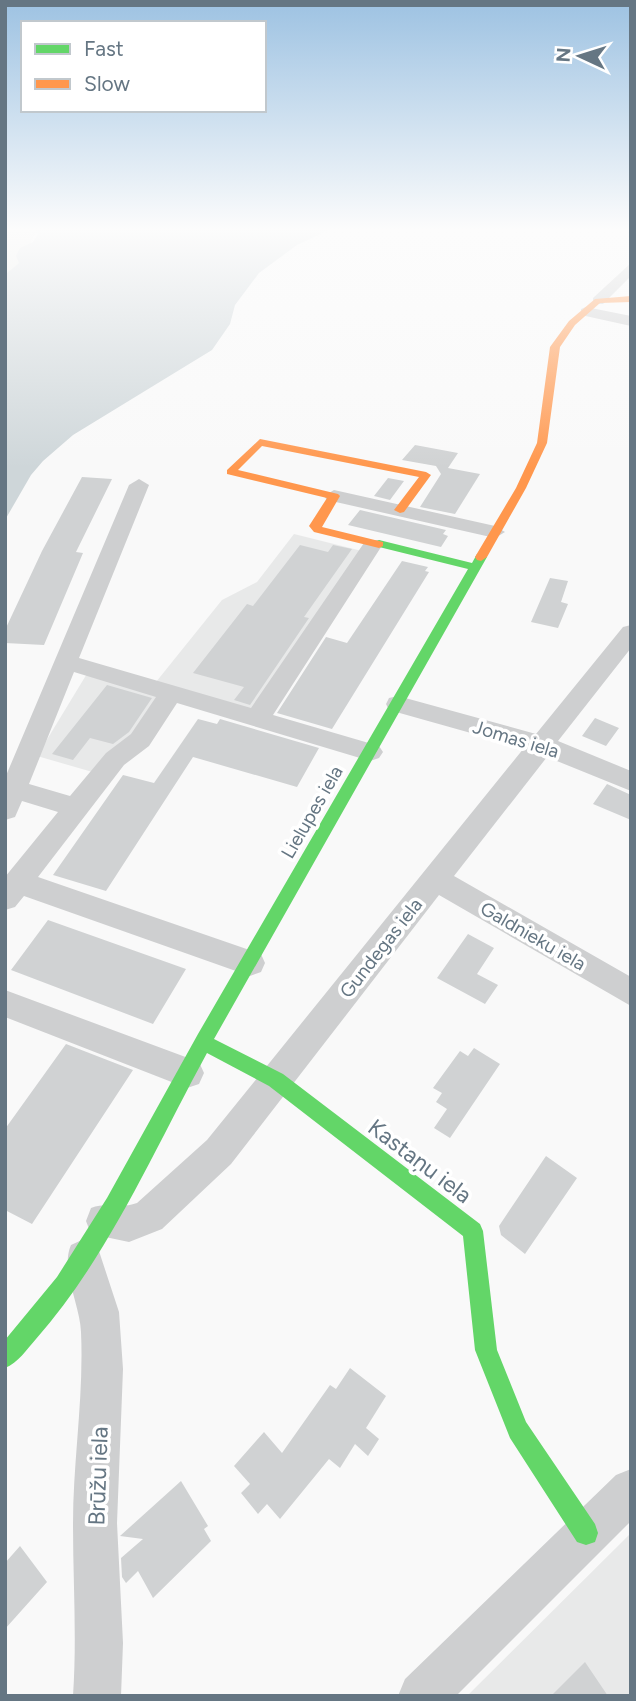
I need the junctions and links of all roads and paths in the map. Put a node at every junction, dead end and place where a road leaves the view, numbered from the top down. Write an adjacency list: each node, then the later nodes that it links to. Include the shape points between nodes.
1 (589, 309): 2 (street, Lielupes iela)
2 (586, 312): 3 (street); 7 (street, Lielupes iela, via 555,347 542,443)
3 (631, 321)
4 (139, 485): 11 (street)
5 (334, 496): 6 (street); 6 (street, via 230,472 260,442 426,475); 8 (street, via 315,526 318,530)
6 (400, 510): 7 (street)
7 (495, 532): 9 (street, Lielupes iela)
8 (373, 544): 9 (street); 14 (street)
9 (475, 567): 13 (street, Lielupes iela)
10 (631, 632): 15 (street, Gundegas iela)
11 (67, 662): 12 (street); 18 (street)
12 (172, 693): 14 (street); 19 (street, via 140,740 116,759)
13 (398, 704): 15 (street, Jomas iela); 16 (street, Lielupes iela)
14 (257, 719): 16 (street)
15 (543, 745): 17 (street, Jomas iela); 20 (street, Gundegas iela)
16 (370, 752): 22 (street, Lielupes iela)
17 (631, 782)
18 (10, 799): 19 (street)
19 (76, 808): 21 (street)
20 (436, 879): 23 (street, Galdnieku iela); 27 (street, Gundegas iela)
21 (11, 890): 22 (street)
22 (250, 962): 25 (street, Lielupes iela)
23 (631, 992)
24 (5, 1003): 26 (street)
25 (203, 1042): 26 (street, Lielupes iela); 27 (street, Kastaņu iela)
26 (187, 1073): 28 (street, Lielupes iela)
27 (276, 1080): 28 (street, Gundegas iela, via 219,1152 149,1216 129,1224); 32 (street, Kastaņu iela, via 473,1231 486,1350 518,1430)
28 (104, 1221): 29 (street, Lielupes iela)
29 (83, 1258): 30 (street, Lielupes iela, via 36,1325); 33 (street, Brūžu iela, via 100,1312 103,1369 95,1523 100,1643)
30 (5, 1357)
31 (631, 1490): 32 (street)
32 (586, 1533): 34 (street)
33 (97, 1696)
34 (422, 1696)

